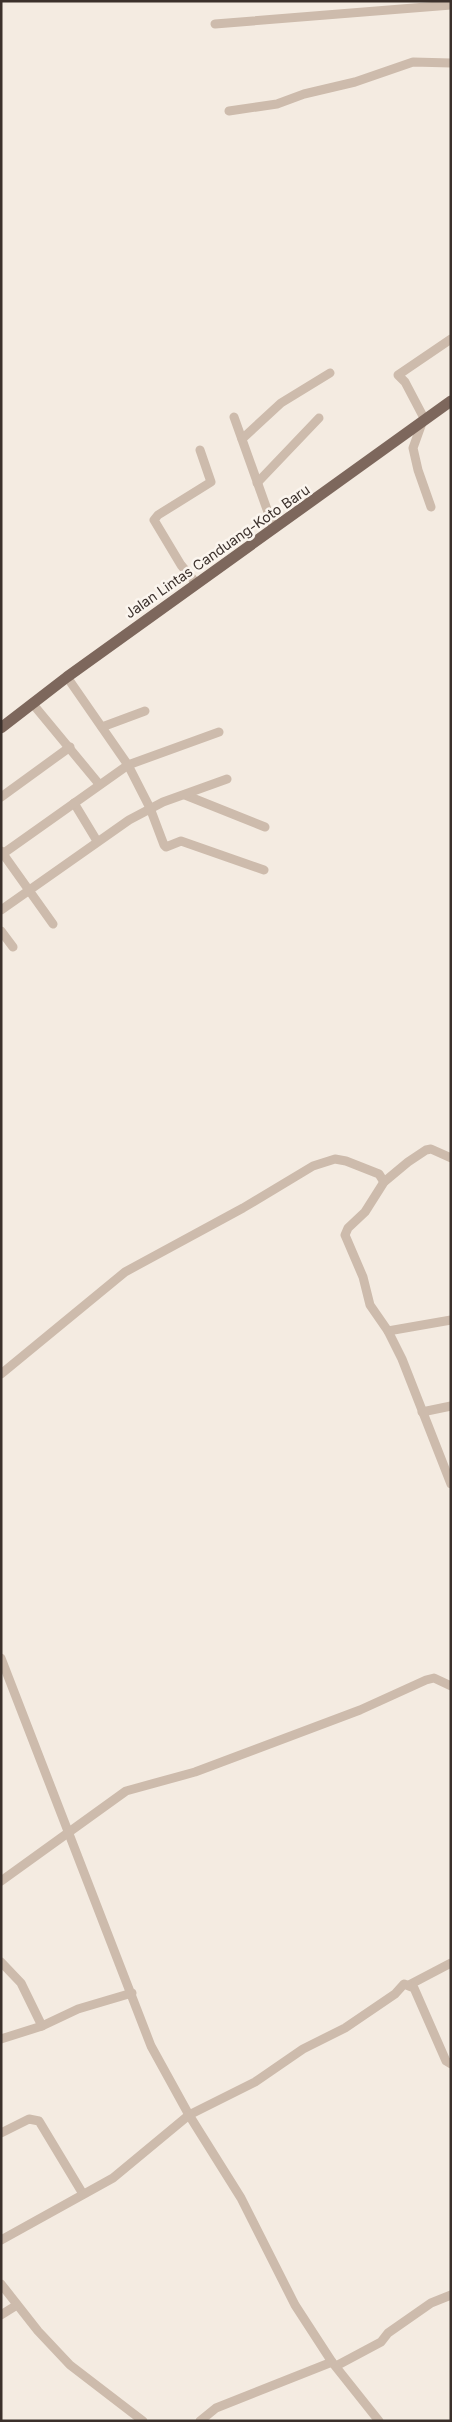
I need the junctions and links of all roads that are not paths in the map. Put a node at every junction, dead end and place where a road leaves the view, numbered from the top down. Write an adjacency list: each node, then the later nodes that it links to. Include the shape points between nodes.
1 (451, 5): 2 (street)
2 (215, 24)
3 (451, 63): 4 (street, via 413,62 277,104)
4 (229, 112)
5 (451, 339): 10 (street, via 398,375 405,382)
6 (330, 373): 11 (street, via 282,403)
7 (451, 401): 10 (main road, Jalan Lintas Canduang-Koto Baru)
8 (234, 418): 11 (street)
9 (319, 418): 13 (street)
10 (423, 421): 14 (street, via 413,448); 15 (main road, Jalan Lintas Canduang-Koto Baru)
11 (242, 439): 13 (street)
12 (200, 450): 16 (street, via 211,482 154,520)
13 (257, 483): 15 (street)
14 (431, 507)
15 (274, 529): 16 (main road, Jalan Lintas Canduang-Koto Baru)
16 (196, 583): 17 (main road, Jalan Lintas Canduang-Koto Baru)
17 (67, 677): 18 (main road, Jalan Lintas Canduang-Koto Baru); 20 (street)
18 (32, 703): 21 (main road, Jalan Lintas Canduang-Koto Baru); 23 (street)
19 (145, 711): 20 (street)
20 (102, 727): 24 (street)
21 (1, 728)
22 (219, 732): 24 (street)
23 (70, 747): 26 (street); 28 (street)
24 (128, 765): 26 (street); 30 (street)
25 (227, 779): 27 (street)
26 (98, 784): 29 (street)
27 (185, 795): 30 (street); 31 (street)
28 (1, 797)
29 (74, 803): 32 (street); 33 (street)
30 (150, 808): 32 (street); 34 (street, via 166,847 181,841)
31 (265, 827)
32 (97, 842): 35 (street)
33 (2, 853): 35 (street)
34 (264, 870)
35 (29, 890): 36 (street); 37 (street)
36 (1, 910)
37 (53, 924)
38 (1, 931): 39 (street)
39 (13, 948)
40 (451, 1158): 41 (street, via 437,1150 426,1150)
41 (384, 1182): 43 (street, via 345,1235 363,1277 370,1305); 44 (street, via 378,1174 346,1161 335,1159 313,1166 125,1272)
42 (451, 1320): 43 (street)
43 (388, 1330): 46 (street)
44 (1, 1374)
45 (451, 1406): 46 (street)
46 (422, 1412): 47 (street)
47 (451, 1484)
48 (1, 1658): 50 (street)
49 (449, 1688): 50 (street, via 434,1678 426,1680 360,1710 204,1768 126,1791)
50 (69, 1831): 51 (street); 55 (street)
51 (1, 1881)
52 (1, 1962): 56 (street, via 21,1983)
53 (451, 1963): 54 (street)
54 (409, 1985): 58 (street, via 419,1997 446,2061); 59 (street, via 404,1984 395,1994 346,2028 303,2049 255,2082)
55 (132, 1993): 56 (street, via 78,2009); 59 (street, via 151,2046)
56 (42, 2026): 57 (street)
57 (1, 2039)
58 (451, 2064)
59 (189, 2115): 61 (street, via 113,2178); 67 (street, via 241,2198 295,2305)
60 (1, 2133): 61 (street, via 29,2119 39,2121)
61 (83, 2194): 62 (street)
62 (1, 2240)
63 (1, 2284): 65 (street)
64 (451, 2295): 67 (street, via 431,2303 388,2333 381,2342)
65 (16, 2305): 66 (street); 68 (street, via 70,2365)
66 (1, 2316)
67 (334, 2364): 69 (street, via 216,2408); 70 (street)
68 (143, 2421)
69 (200, 2421)
70 (379, 2421)

